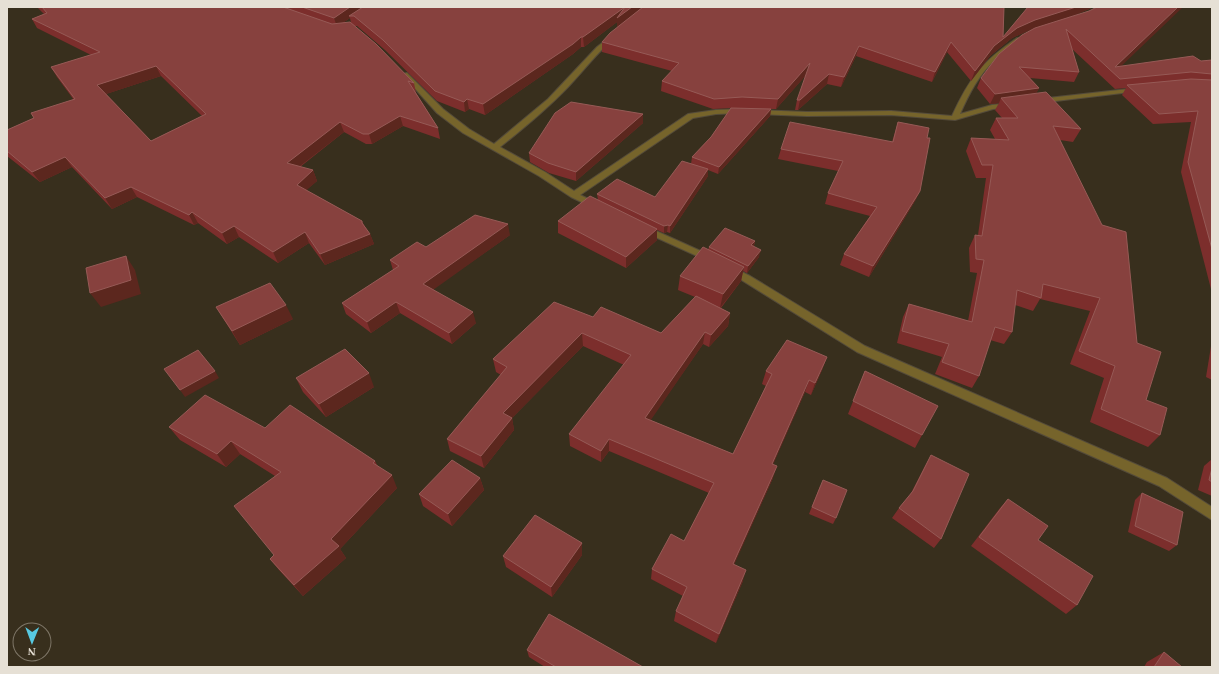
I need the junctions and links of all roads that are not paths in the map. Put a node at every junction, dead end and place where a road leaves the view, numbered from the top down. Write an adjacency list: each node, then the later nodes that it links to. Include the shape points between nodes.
1 (619, 31): 6 (street, via 568,83)
2 (1024, 36): 5 (street, via 985,66 968,91)
3 (397, 67): 6 (street, via 440,111)
4 (1147, 89): 5 (street, via 992,107)
5 (955, 118): 7 (street, via 891,113 806,114 740,111 700,114 691,116)
6 (494, 148): 7 (street, via 542,174)
7 (574, 196): 8 (street)
8 (603, 209)
9 (639, 226): 10 (street, via 755,282 827,331 860,349 1163,482)
10 (1212, 514)

